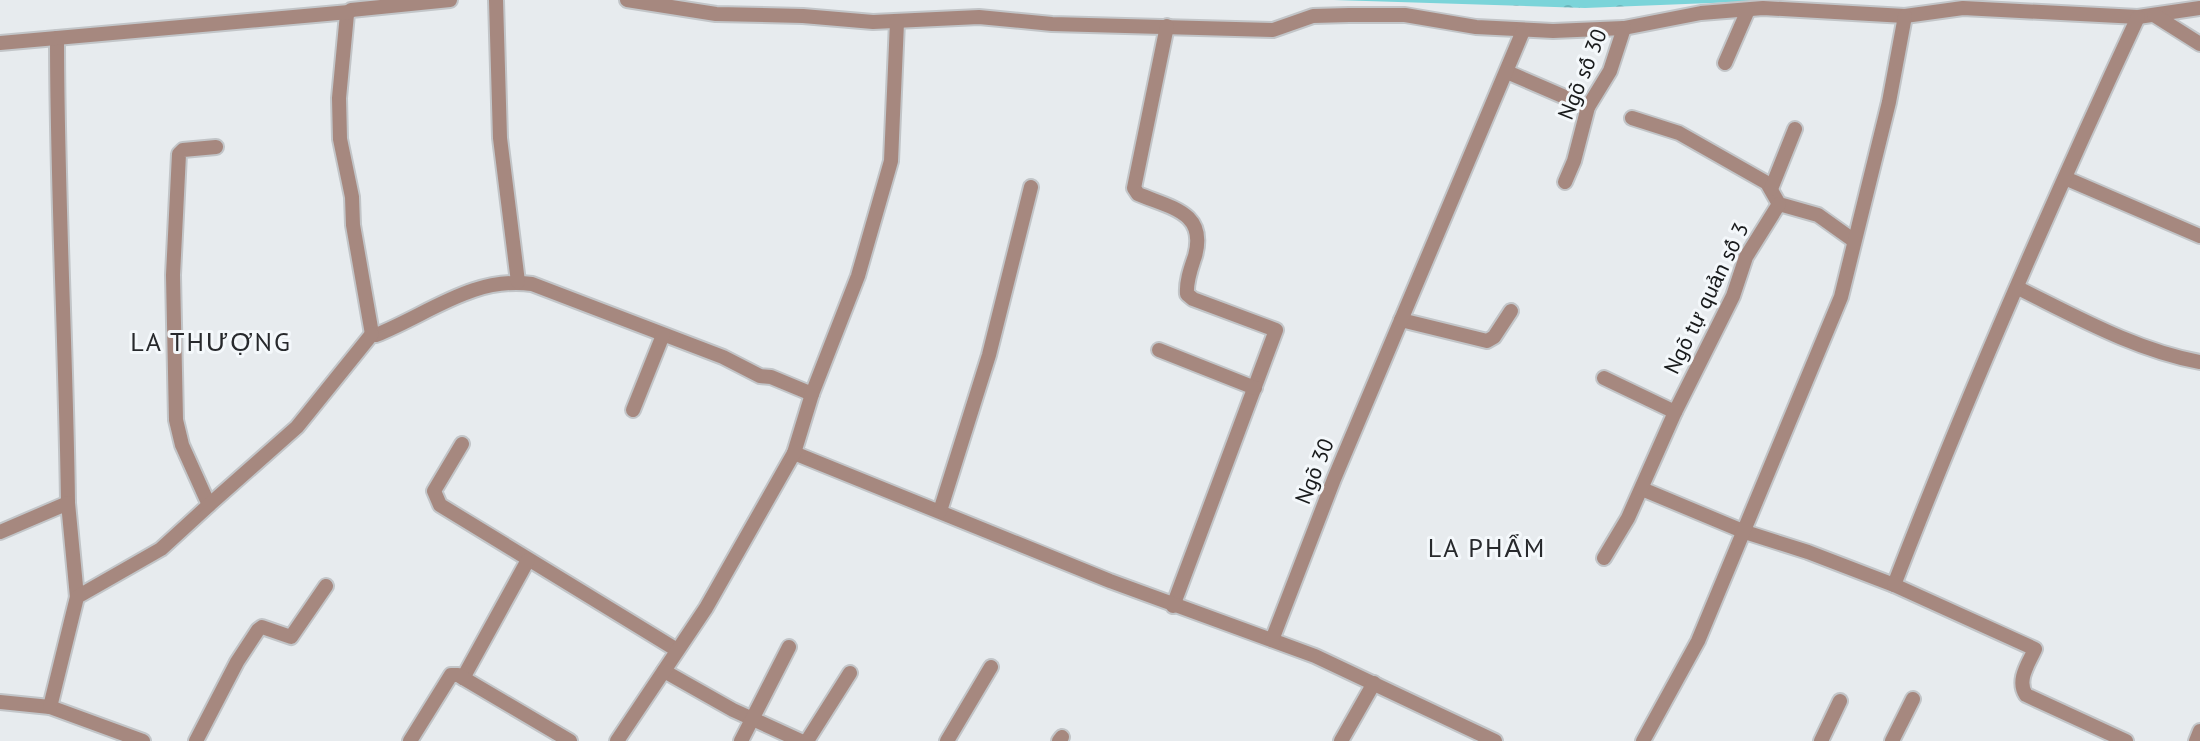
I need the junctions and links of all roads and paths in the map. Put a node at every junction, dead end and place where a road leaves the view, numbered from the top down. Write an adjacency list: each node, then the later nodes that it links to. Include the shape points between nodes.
1 (450, 0): 6 (street)
2 (496, 0): 30 (street, via 500,138)
3 (627, 0): 10 (street, via 716,14)
4 (2200, 8): 7 (street)
5 (1748, 10): 8 (street); 12 (street); 17 (street)
6 (349, 12): 14 (street); 34 (street, via 340,139)
7 (2154, 15): 9 (street); 16 (street)
8 (1905, 16): 9 (street, via 1963,8); 29 (street)
9 (2138, 17): 23 (street)
10 (897, 22): 11 (street, via 979,17); 40 (street, via 891,161 858,276)
11 (1167, 26): 13 (street, via 1273,30 1313,16 1405,15); 39 (street, via 1134,188 1190,217 1197,228 1186,291 1190,296 1275,329)
12 (1624, 28): 13 (street); 19 (street, Ngõ số 30, via 1610,71)
13 (1523, 31): 18 (street, Ngõ 30)
14 (57, 38): 15 (street); 46 (street)
15 (0, 43)
16 (2200, 44)
17 (1725, 63)
18 (1507, 72): 19 (street); 33 (street, Ngõ 30)
19 (1588, 107): 24 (street, Ngõ số 30)
20 (1632, 118): 26 (street, via 1679,133)
21 (1795, 129): 26 (street)
22 (216, 147): 47 (street, via 179,154 173,275 176,420)
23 (2065, 178): 28 (street); 31 (street)
24 (1565, 182)
25 (1031, 187): 48 (street, via 989,355)
26 (1771, 189): 27 (street)
27 (1779, 204): 29 (street, via 1818,215); 42 (street, Ngõ tự quản số 3, via 1746,257 1733,296)
28 (2200, 236)
29 (1853, 240): 50 (street, via 1841,297)
30 (518, 282): 34 (street, via 465,291); 35 (street, via 555,291)
31 (2018, 288): 37 (street, via 2119,337); 53 (street)
32 (1511, 311): 33 (street, via 1487,341)
33 (1401, 320): 57 (street, Ngõ 30)
34 (372, 334): 47 (street, via 297,427)
35 (663, 335): 40 (street); 41 (street)
36 (1159, 350): 39 (street)
37 (2200, 362)
38 (1604, 378): 42 (street)
39 (1255, 388): 56 (street)
40 (812, 394): 44 (street)
41 (633, 410)
42 (1675, 412): 45 (street, Ngõ tự quản số 3)
43 (462, 444): 52 (street, via 435,497 464,522)
44 (794, 453): 48 (street); 59 (street)
45 (1642, 489): 50 (street); 51 (street, Ngõ tự quản số 3)
46 (68, 503): 49 (street); 55 (street)
47 (209, 505): 55 (street, via 161,549)
48 (940, 511): 56 (street)
49 (0, 532)
50 (1745, 532): 53 (street); 81 (street, via 1698,641)
51 (1604, 558)
52 (528, 560): 59 (street); 63 (street)
53 (1894, 585): 84 (street, via 2035,649 2021,682 2026,695)
54 (326, 586): 72 (street, via 291,637 258,630)
55 (77, 597): 68 (street)
56 (1173, 606): 57 (street)
57 (1272, 640): 64 (street)
58 (789, 647): 69 (street)
59 (677, 650): 61 (street)
60 (991, 667): 78 (street)
61 (664, 671): 69 (street); 75 (street)
62 (850, 673): 77 (street)
63 (463, 678): 73 (street, via 447,679); 74 (street)
64 (1374, 683): 79 (street); 80 (street)
65 (1913, 699): 83 (street)
66 (1840, 701): 82 (street)
67 (0, 702): 68 (street)
68 (50, 707): 71 (street)
69 (752, 719): 76 (street); 77 (street)
70 (2200, 731): 85 (street)
71 (143, 741)
72 (196, 741)
73 (410, 741)
74 (570, 741)
75 (617, 741)
76 (741, 741)
77 (804, 741)
78 (947, 741)
79 (1341, 741)
80 (1495, 741)
81 (1643, 741)
82 (1821, 741)
83 (1892, 741)
84 (2126, 741)
85 (2196, 741)

